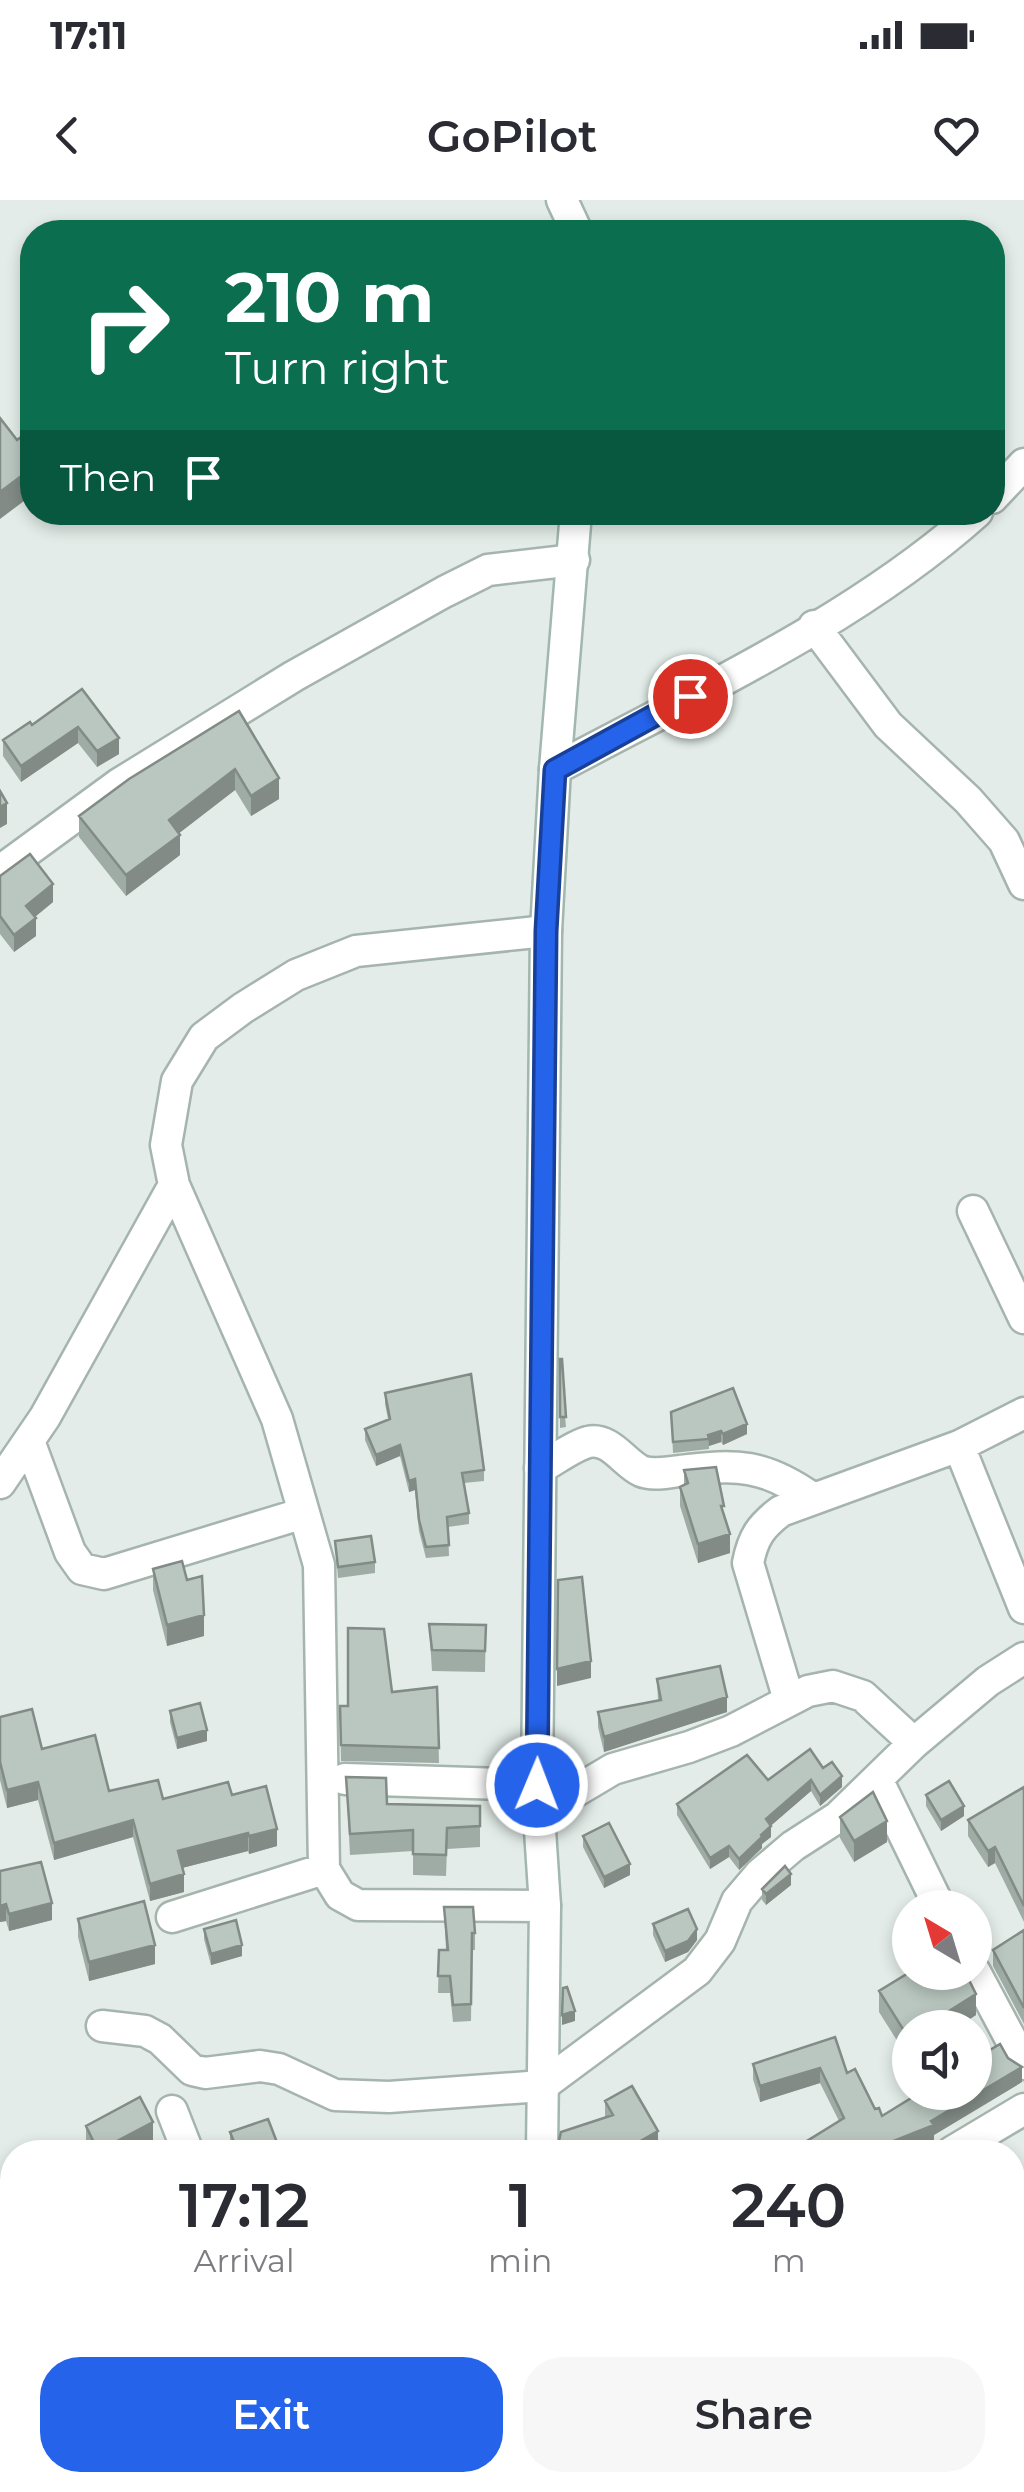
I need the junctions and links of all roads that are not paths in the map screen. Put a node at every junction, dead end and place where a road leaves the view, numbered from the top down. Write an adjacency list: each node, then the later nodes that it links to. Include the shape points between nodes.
1 (1024, 464): 2 (street)
2 (1005, 484)
3 (575, 525): 5 (street)
4 (963, 525): 6 (street, via 935,550)
5 (574, 560): 7 (street); 8 (street, via 488,570 444,592 119,784)
6 (814, 626): 7 (street); 9 (street, via 888,724 1004,842)
7 (555, 770): 10 (street)
8 (0, 870)
9 (1024, 884)
10 (546, 931): 11 (street, via 356,950 296,974 243,1008 204,1037 178,1081 166,1145); 17 (street)
11 (174, 1186): 15 (street); 20 (street, via 277,1419)
12 (973, 1210): 13 (street)
13 (1024, 1318)
14 (1024, 1413): 16 (street)
15 (29, 1441): 18 (street); 20 (street, via 82,1569 104,1574)
16 (960, 1446): 19 (street); 21 (street)
17 (540, 1468): 19 (street, via 590,1442 605,1444 641,1471 750,1468 782,1477); 27 (street)
18 (0, 1483)
19 (812, 1498): 23 (street, via 760,1526 748,1562)
20 (304, 1513): 25 (street, via 320,1565)
21 (1024, 1608)
22 (1024, 1658): 24 (street)
23 (789, 1700): 24 (street, via 833,1686 863,1696); 27 (street, via 731,1731)
24 (914, 1743): 26 (street)
25 (325, 1778): 27 (street); 28 (street)
26 (878, 1781): 29 (street); 35 (street, via 760,1874 698,1971)
27 (538, 1799): 30 (street)
28 (324, 1869): 30 (street, via 340,1895 358,1905); 31 (street)
29 (931, 1890)
30 (545, 1906): 35 (street)
31 (172, 1917)
32 (985, 1990): 34 (street)
33 (102, 2026): 35 (street, via 160,2039 192,2070 279,2069 335,2095)
34 (1024, 2064)
35 (542, 2086): 39 (street)
36 (1024, 2110): 40 (street)
37 (172, 2111): 38 (street)
38 (183, 2140)
39 (542, 2140)
40 (973, 2140)

